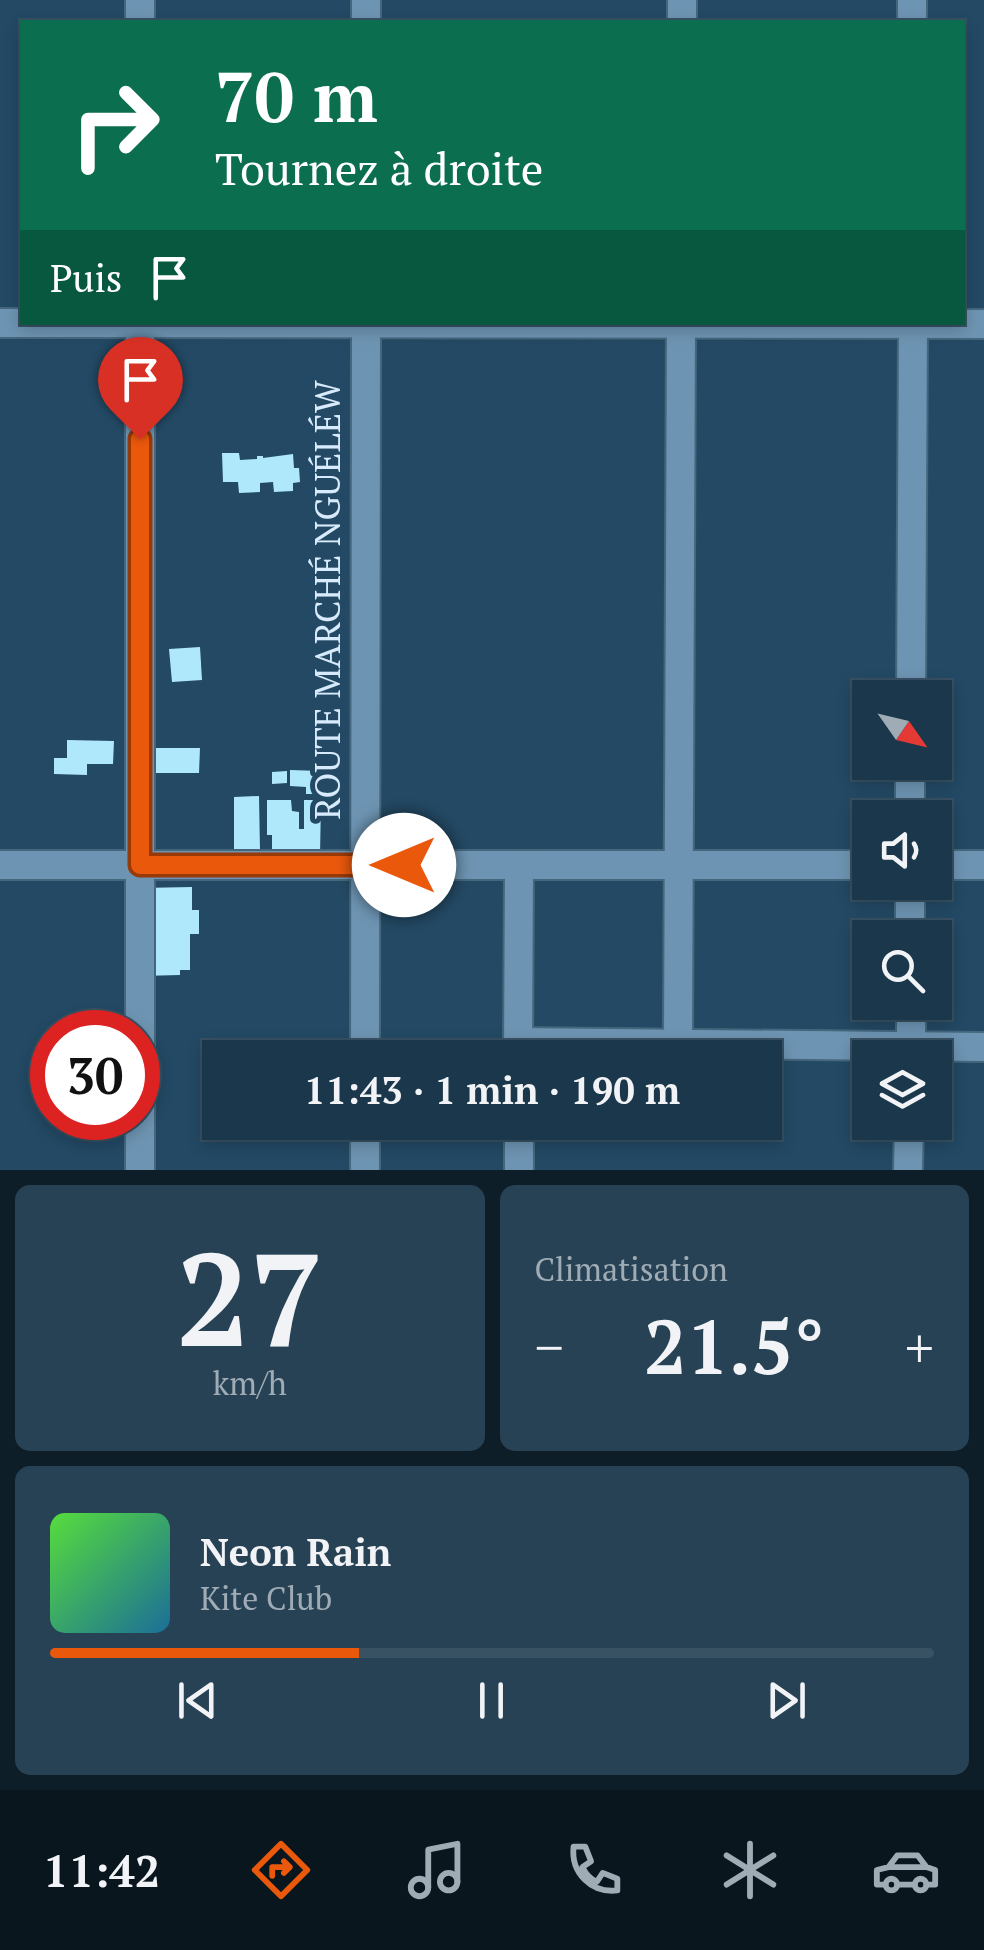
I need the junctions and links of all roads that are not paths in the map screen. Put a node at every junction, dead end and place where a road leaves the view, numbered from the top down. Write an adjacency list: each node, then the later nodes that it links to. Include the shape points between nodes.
1 (140, 325): 7 (street)
2 (366, 325): 8 (street, ROUTE MARCHÉ NGUÉLÉW)
3 (680, 325): 10 (street)
4 (913, 325): 5 (street)
5 (910, 680)
6 (0, 865): 7 (street)
7 (140, 865): 8 (street); 24 (street)
8 (366, 865): 9 (street); 14 (street, ROUTE MARCHÉ NGUÉLÉW)
9 (519, 865): 10 (street); 15 (street)
10 (678, 865): 11 (street); 16 (street)
11 (852, 865)
12 (952, 865): 13 (street)
13 (984, 865)
14 (365, 1040)
15 (518, 1040)
16 (678, 1040)
17 (782, 1048): 19 (street)
18 (984, 1048): 20 (street)
19 (852, 1050)
20 (952, 1050)
21 (365, 1140): 25 (street)
22 (519, 1140): 26 (street)
23 (909, 1140): 27 (street)
24 (140, 1170)
25 (365, 1170)
26 (519, 1170)
27 (908, 1170)

